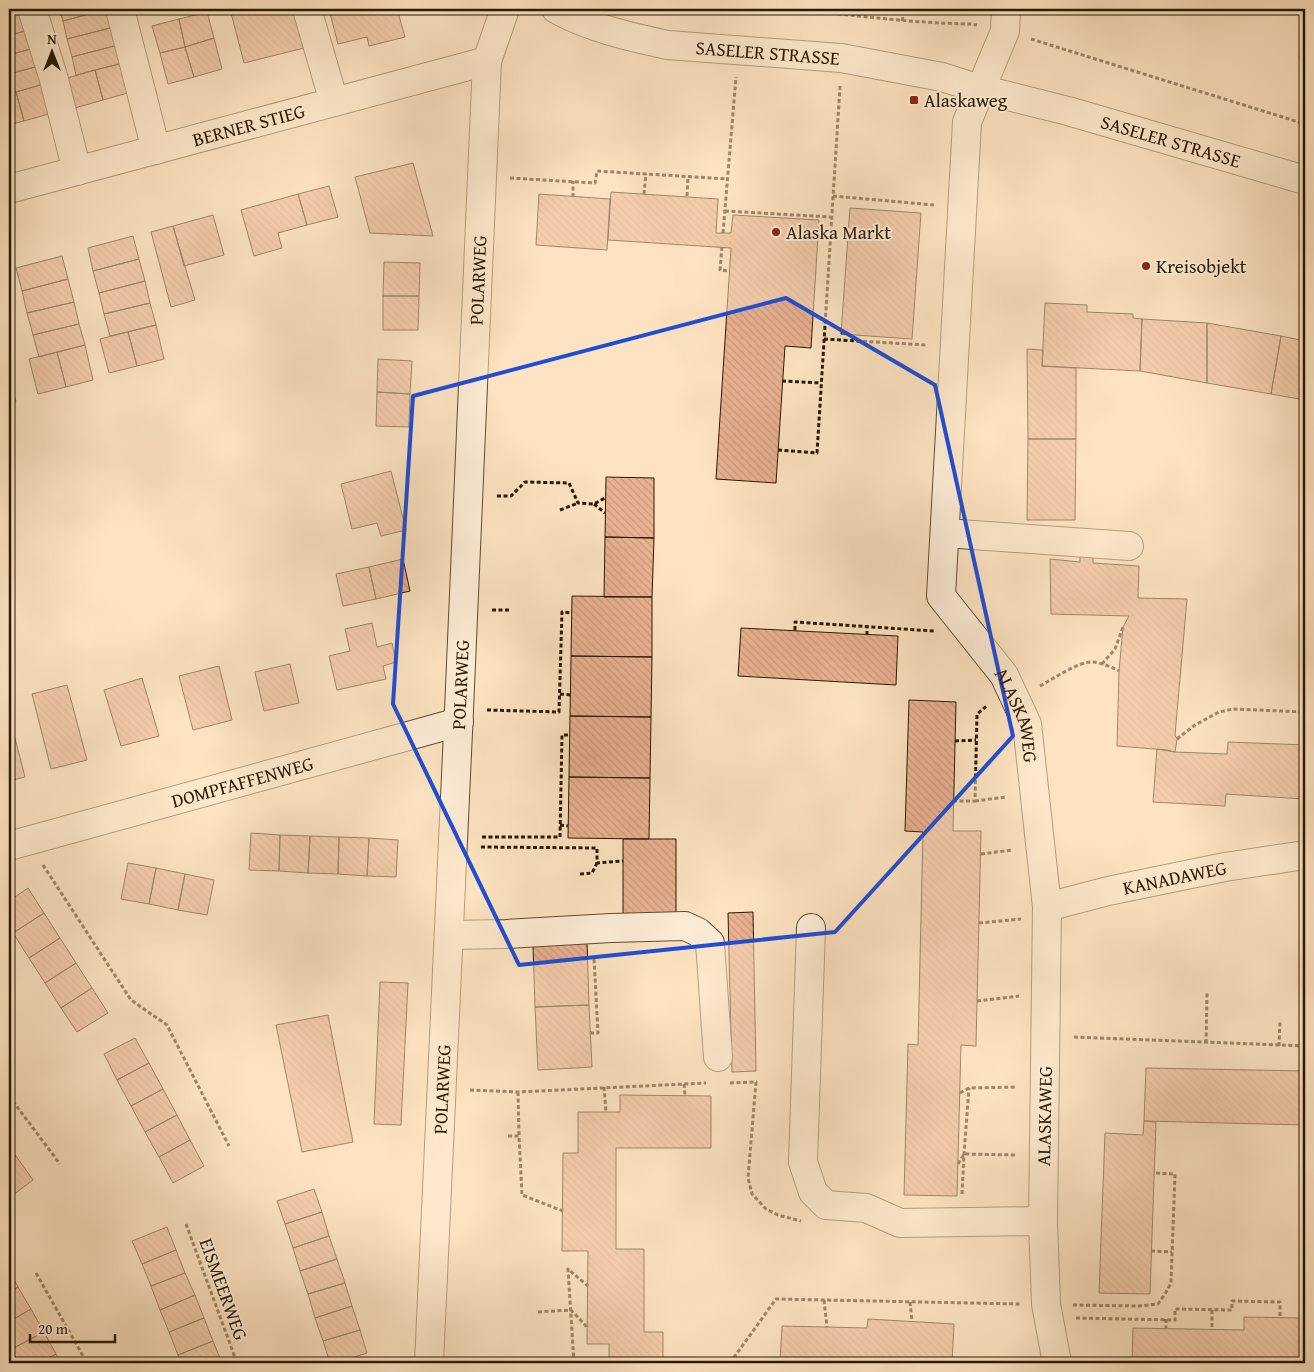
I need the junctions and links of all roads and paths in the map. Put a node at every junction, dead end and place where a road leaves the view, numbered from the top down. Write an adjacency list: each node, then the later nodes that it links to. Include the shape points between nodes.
1 (32, 9): 17 (street)
2 (120, 9): 16 (street)
3 (307, 9): 14 (street)
4 (505, 9): 12 (street, POLARWEG)
5 (556, 9): 10 (street, SASELER STRASSE, via 581,22 668,45)
6 (799, 9): 9 (path)
7 (905, 9): 9 (path)
8 (1005, 20): 9 (path, via 970,24); 13 (street); 15 (path)
9 (902, 21)
10 (737, 49): 11 (street, SASELER STRASSE); 21 (path)
11 (841, 58): 13 (street, SASELER STRASSE, via 942,77); 27 (path)
12 (487, 61): 14 (street, BERNER STIEG); 19 (street, POLARWEG)
13 (980, 89): 22 (street, SASELER STRASSE, via 1068,111); 29 (street, ALASKAWEG, via 967,122)
14 (334, 102): 16 (street, BERNER STIEG)
15 (1305, 124)
16 (156, 150): 17 (street, BERNER STIEG)
17 (77, 172): 24 (street, BERNER STIEG)
18 (646, 174): 20 (path); 23 (path, via 597,170 595,183); 25 (path)
19 (482, 177): 23 (path); 40 (street, POLARWEG)
20 (688, 177): 21 (path); 26 (path)
21 (728, 180): 30 (path)
22 (1305, 180)
23 (574, 181): 28 (path)
24 (9, 189)
25 (644, 194)
26 (687, 196)
27 (833, 196): 29 (path); 31 (path)
28 (573, 197)
29 (962, 207): 36 (street, ALASKAWEG)
30 (725, 211): 31 (path); 32 (path)
31 (832, 218): 35 (path)
32 (723, 233)
33 (722, 247): 34 (path, via 720,270)
34 (729, 271)
35 (824, 339): 36 (path); 38 (path)
36 (954, 347): 46 (street, ALASKAWEG)
37 (782, 381): 38 (path)
38 (821, 383): 39 (path, via 818,453)
39 (778, 450)
40 (468, 494): 42 (path, via 512,496 525,482 569,483); 60 (street, POLARWEG)
41 (605, 498): 43 (path)
42 (578, 503): 43 (path); 44 (path)
43 (594, 504): 45 (path)
44 (560, 510)
45 (605, 513)
46 (945, 533): 47 (street); 49 (street, ALASKAWEG, via 941,596)
47 (1129, 546)
48 (572, 612): 57 (path, via 562,612)
49 (958, 617): 50 (path, via 935,631); 56 (street, ALASKAWEG, via 1004,676)
50 (868, 627): 52 (path, via 795,622); 53 (path)
51 (1124, 627): 54 (path, via 1114,649)
52 (795, 630)
53 (867, 635)
54 (1102, 664): 55 (path); 56 (path, via 1090,662 1071,668)
55 (1119, 671)
56 (1012, 693): 63 (path, via 977,714); 74 (street, ALASKAWEG, via 1027,724)
57 (560, 694): 58 (path); 60 (path, via 560,712)
58 (571, 695)
59 (1305, 712): 62 (path, via 1233,709 1219,712)
60 (459, 716): 68 (street, POLARWEG); 69 (street, DOMPFAFFENWEG)
61 (570, 735): 66 (path, via 562,735)
62 (1176, 739)
63 (976, 740): 64 (path); 65 (path, via 975,801)
64 (955, 741)
65 (953, 801)
66 (560, 825): 67 (path); 68 (path, via 560,836)
67 (568, 826)
68 (453, 842): 72 (path, via 597,848); 78 (street, POLARWEG)
69 (18, 844): 106 (path, via 131,1000 167,1025)
70 (1305, 855): 74 (street, KANADAWEG, via 1224,867 1108,892)
71 (623, 861): 72 (path)
72 (597, 863): 73 (path, via 592,873)
73 (580, 874)
74 (1047, 912): 75 (path); 82 (street, ALASKAWEG)
75 (979, 923)
76 (811, 928): 114 (street, via 803,1162 813,1192 826,1205 866,1208 900,1223)
77 (592, 930): 78 (street); 80 (path); 90 (street, via 685,926 710,943)
78 (449, 935): 98 (street, POLARWEG)
79 (588, 972): 80 (path)
80 (595, 972): 85 (path, via 598,1033)
81 (1207, 992): 87 (path)
82 (1046, 993): 83 (path); 86 (street, ALASKAWEG)
83 (977, 1001)
84 (1280, 1020): 88 (path)
85 (590, 1033)
86 (1045, 1036): 87 (path); 95 (street, ALASKAWEG)
87 (1206, 1043): 88 (path)
88 (1279, 1046): 89 (path)
89 (1305, 1046)
90 (718, 1057)
91 (756, 1082): 93 (path)
92 (711, 1083): 94 (path)
93 (729, 1083)
94 (684, 1084): 96 (path); 101 (path)
95 (1045, 1086): 97 (path); 108 (street, ALASKAWEG)
96 (604, 1087): 99 (path); 103 (path)
97 (968, 1088): 100 (path); 107 (path)
98 (442, 1090): 99 (path); 135 (street, POLARWEG)
99 (518, 1092): 105 (path)
100 (960, 1094)
101 (685, 1095)
102 (9, 1096): 109 (path)
103 (606, 1112)
104 (508, 1136): 105 (path)
105 (519, 1136): 112 (path, via 522,1195)
106 (229, 1146)
107 (964, 1154): 108 (path); 110 (path); 114 (path)
108 (1044, 1156): 113 (street, ALASKAWEG)
109 (60, 1164)
110 (958, 1164)
111 (1154, 1173): 117 (path, via 1175,1174)
112 (563, 1211)
113 (1043, 1221): 114 (street); 124 (street, ALASKAWEG)
114 (961, 1222)
115 (186, 1224): 134 (path, EISMEERWEG)
116 (1151, 1251): 117 (path)
117 (1172, 1252): 124 (path, via 1171,1283 1158,1304)
118 (36, 1273): 133 (path)
119 (588, 1286): 122 (path, via 568,1269)
120 (824, 1300): 121 (path); 130 (path); 137 (path, via 776,1299)
121 (910, 1302): 124 (path); 128 (path)
122 (571, 1310): 125 (path); 129 (path); 136 (path)
123 (1212, 1310): 126 (path, via 1232,1310 1232,1301 1280,1302); 127 (path, via 1175,1309 1175,1320); 132 (path)
124 (1047, 1311): 127 (path); 138 (street, ALASKAWEG)
125 (538, 1312)
126 (1280, 1318)
127 (1166, 1319): 131 (path)
128 (912, 1321)
129 (587, 1327)
130 (827, 1327)
131 (1166, 1328)
132 (1212, 1329)
133 (87, 1363)
134 (237, 1363)
135 (429, 1363)
136 (574, 1363)
137 (730, 1363)
138 (1057, 1363)

